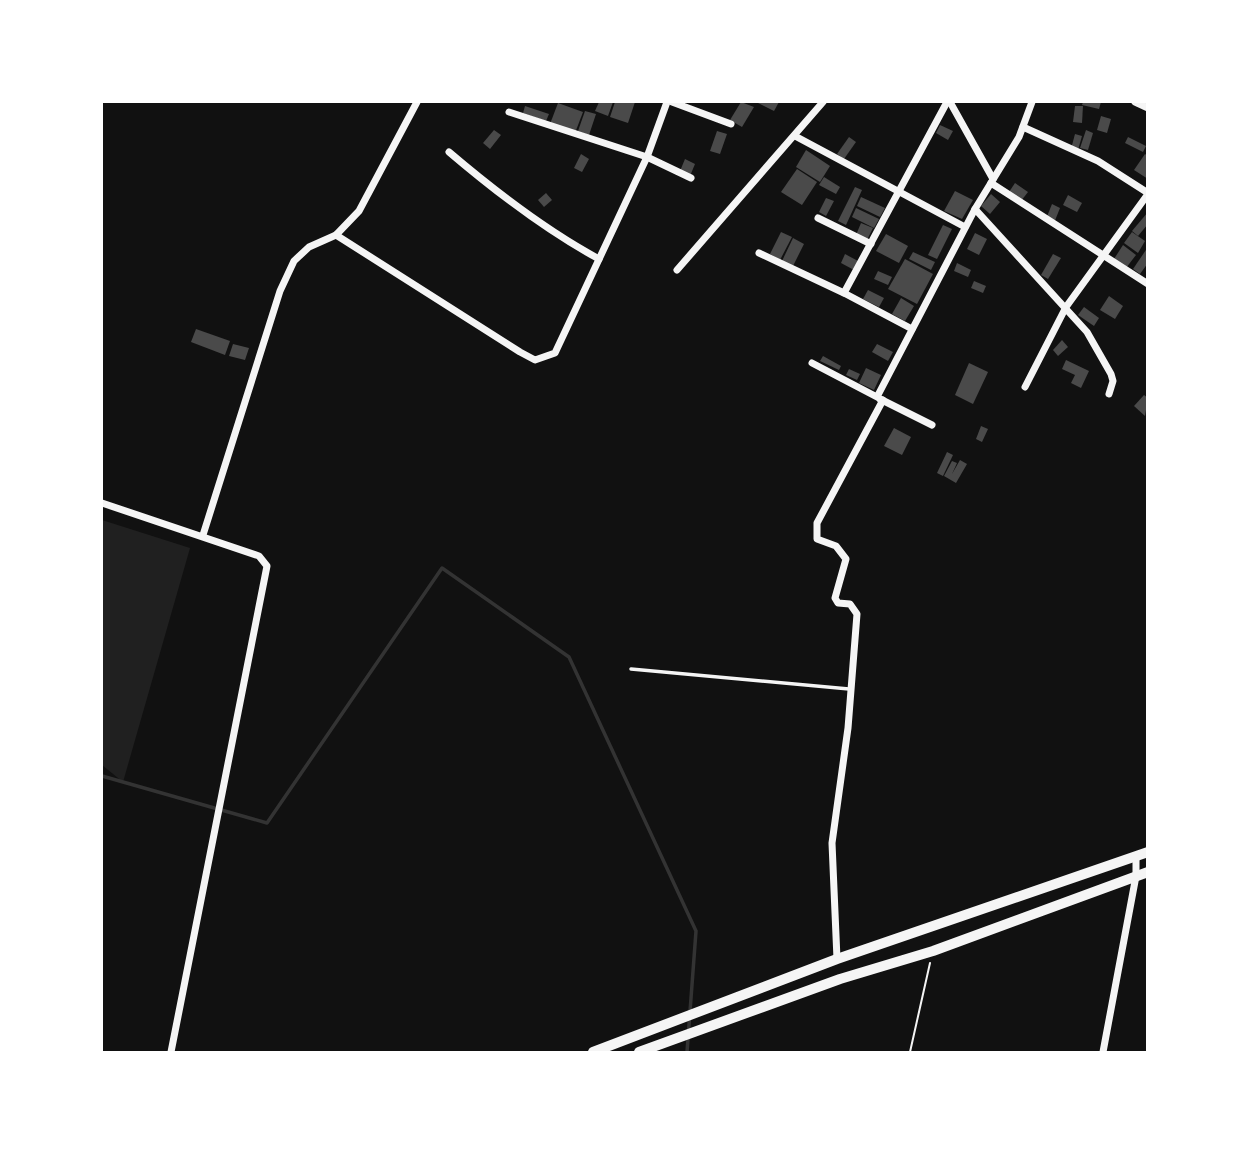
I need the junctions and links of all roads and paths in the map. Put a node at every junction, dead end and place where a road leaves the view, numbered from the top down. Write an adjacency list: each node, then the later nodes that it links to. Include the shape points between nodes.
1 (417, 102): 21 (street, via 359,211)
2 (670, 102): 9 (street); 13 (street)
3 (823, 102): 11 (street)
4 (949, 102): 15 (street); 16 (street)
5 (1032, 102): 10 (street)
6 (1135, 102): 7 (street)
7 (1147, 108)
8 (509, 112): 13 (street)
9 (731, 124)
10 (1023, 127): 15 (street); 17 (street, via 1098,161)
11 (795, 136): 16 (street); 26 (street)
12 (449, 152): 25 (street, via 560,238)
13 (647, 157): 14 (street); 25 (street)
14 (691, 178)
15 (992, 181): 18 (street); 24 (street)
16 (898, 192): 20 (street); 22 (street)
17 (1147, 194): 24 (street)
18 (975, 209): 20 (street); 29 (street)
19 (818, 218): 22 (street)
20 (965, 227): 30 (street)
21 (336, 235): 25 (street, via 535,360 555,353); 37 (street, via 309,247 294,261 280,291)
22 (871, 244): 28 (street)
23 (760, 253): 28 (street)
24 (1102, 256): 27 (street); 29 (street)
25 (599, 259)
26 (677, 270)
27 (1147, 284)
28 (844, 293): 30 (street)
29 (1066, 307): 32 (street); 33 (street, via 1111,374 1114,381)
30 (912, 328): 34 (street)
31 (813, 363): 34 (street)
32 (1025, 387)
33 (1109, 394)
34 (880, 398): 35 (street); 39 (street, via 817,523 817,539 836,546 846,559 835,598 838,603 850,604 857,614)
35 (932, 425)
36 (102, 503): 37 (street)
37 (203, 535): 46 (street, via 260,556 267,566)
38 (631, 669): 39 (lane)
39 (851, 689): 45 (street, via 832,844)
40 (1147, 852): 41 (main road)
41 (1136, 856): 43 (street); 45 (main road)
42 (1147, 872): 43 (main road)
43 (1136, 876): 44 (main road); 50 (street)
44 (933, 951): 48 (main road, via 840,979); 49 (path)
45 (837, 959): 47 (main road)
46 (171, 1052)
47 (593, 1052)
48 (639, 1052)
49 (910, 1052)
50 (1103, 1052)

